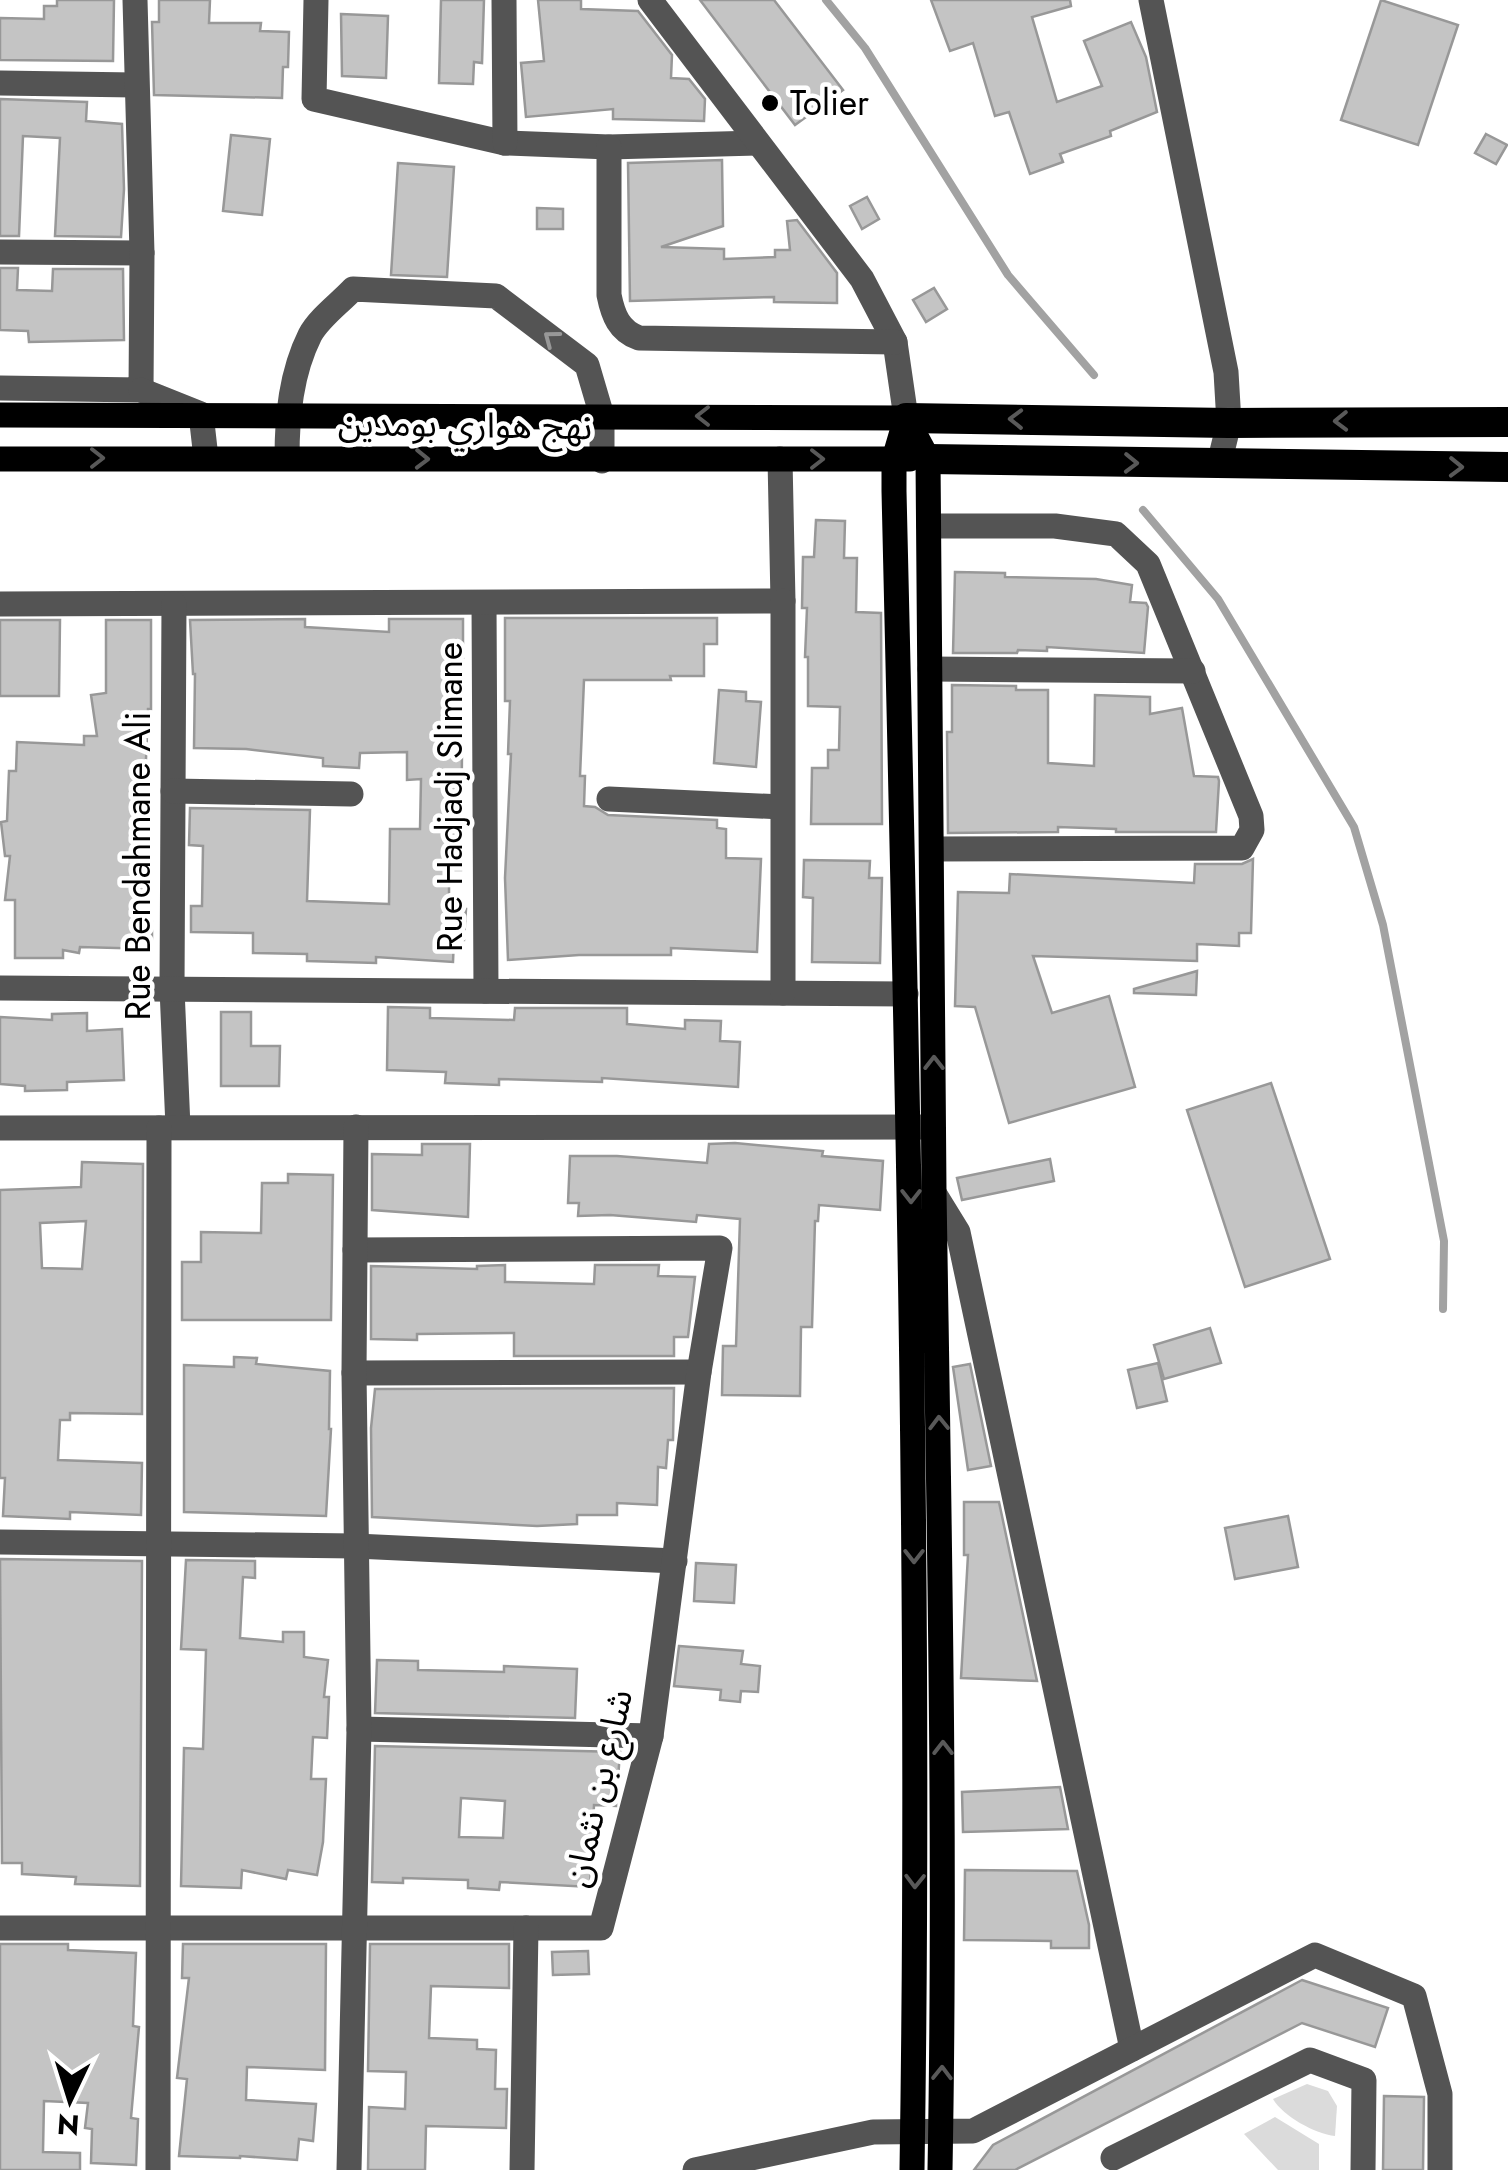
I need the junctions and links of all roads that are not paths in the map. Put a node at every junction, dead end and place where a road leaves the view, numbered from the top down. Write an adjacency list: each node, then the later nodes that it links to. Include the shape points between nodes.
1 (135, 0): 7 (street)
2 (316, 0): 8 (street, via 314,99)
3 (504, 0): 8 (street)
4 (650, 0): 9 (street)
5 (1151, 0): 23 (street, via 1226,372)
6 (0, 82): 7 (street)
7 (135, 84): 12 (street)
8 (504, 143): 10 (street)
9 (757, 144): 10 (street); 13 (street, via 862,278)
10 (609, 147): 13 (street, via 608,295 625,332 639,338)
11 (0, 252): 12 (street)
12 (142, 252): 15 (street)
13 (895, 342): 20 (street)
14 (0, 388): 15 (street)
15 (141, 390): 16 (street)
16 (201, 414): 17 (main road, نهج هواري بومدين); 18 (main road, نهج هواري بومدين); 24 (street)
17 (0, 415)
18 (288, 416): 19 (main road, نهج هواري بومدين); 19 (street, one-way to 18, via 587,365 496,296 353,289 311,332); 25 (street)
19 (602, 416): 20 (main road, نهج هواري بومدين, one-way to 19); 30 (street)
20 (906, 418): 23 (highway, one-way to 20); 28 (main road); 29 (main road)
21 (1383, 421): 22 (highway); 23 (highway, one-way to 23); 32 (highway)
22 (1508, 422)
23 (1229, 423): 31 (street)
24 (206, 458): 25 (main road, نهج هواري بومدين); 26 (main road, نهج هواري بومدين, one-way to 24)
25 (286, 458): 30 (main road, نهج هواري بومدين, one-way to 30)
26 (0, 459)
27 (780, 459): 28 (main road, نهج هواري بومدين, one-way to 28); 30 (main road, نهج هواري بومدين); 35 (street)
28 (894, 459): 29 (main road, نهج هواري بومدين); 50 (main road)
29 (928, 459): 31 (highway, one-way to 31); 34 (main road)
30 (602, 461)
31 (1219, 464): 32 (highway)
32 (1383, 466): 33 (highway, one-way to 33)
33 (1508, 468)
34 (929, 526): 39 (main road); 40 (street, via 1056,526 1116,534 1148,564)
35 (783, 601): 36 (street); 44 (street)
36 (484, 603): 38 (street); 48 (street, Rue Hadjadj Slimane)
37 (0, 604): 38 (street)
38 (174, 604): 41 (street, Rue Bendahmane Ali)
39 (930, 669): 40 (street); 45 (main road)
40 (1193, 670): 45 (street, via 1251,816 1242,848)
41 (173, 791): 42 (street); 47 (street, Rue Bendahmane Ali)
42 (351, 794)
43 (609, 799): 44 (street)
44 (782, 807): 49 (street)
45 (933, 849): 51 (main road, one-way to 45)
46 (0, 988): 47 (street)
47 (172, 990): 48 (street); 54 (street, Rue Bendahmane Ali)
48 (486, 991): 49 (street)
49 (783, 993): 50 (street)
50 (906, 994): 51 (main road)
51 (922, 1126): 52 (street); 55 (main road); 70 (main road, one-way to 70)
52 (356, 1127): 54 (street); 56 (street)
53 (0, 1128): 54 (street)
54 (168, 1128): 60 (street, Rue Bendahmane Ali)
55 (934, 1193): 69 (street, via 958,1232); 71 (main road, one-way to 55, via 943,1691)
56 (355, 1250): 57 (street, شارع بن نثمان, via 720,1248); 58 (street)
57 (698, 1372): 58 (street); 62 (street, شارع بن نثمان)
58 (354, 1373): 61 (street)
59 (0, 1542): 60 (street)
60 (161, 1542): 61 (street); 66 (street, Rue Bendahmane Ali)
61 (356, 1546): 62 (street); 63 (street)
62 (674, 1560): 64 (street, شارع بن نثمان)
63 (359, 1729): 64 (street); 68 (street)
64 (651, 1736): 67 (street, شارع بن نثمان, via 601,1928)
65 (0, 1928): 66 (street, شارع بن نثمان)
66 (159, 1928): 68 (street, شارع بن نثمان); 73 (street, Rue Bendahmane Ali)
67 (526, 1928): 68 (street, شارع بن نثمان); 75 (street)
68 (354, 1929): 74 (street)
69 (1132, 2049): 71 (street, via 972,2131); 80 (street, via 1315,1955 1414,1996 1440,2094)
70 (913, 2132): 71 (street); 76 (street, via 873,2132); 77 (main road)
71 (940, 2132): 78 (main road)
72 (1113, 2158): 79 (street, via 1310,2060 1364,2080)
73 (158, 2170)
74 (349, 2170)
75 (522, 2170)
76 (695, 2170)
77 (912, 2170)
78 (940, 2170)
79 (1363, 2170)
80 (1440, 2170)

